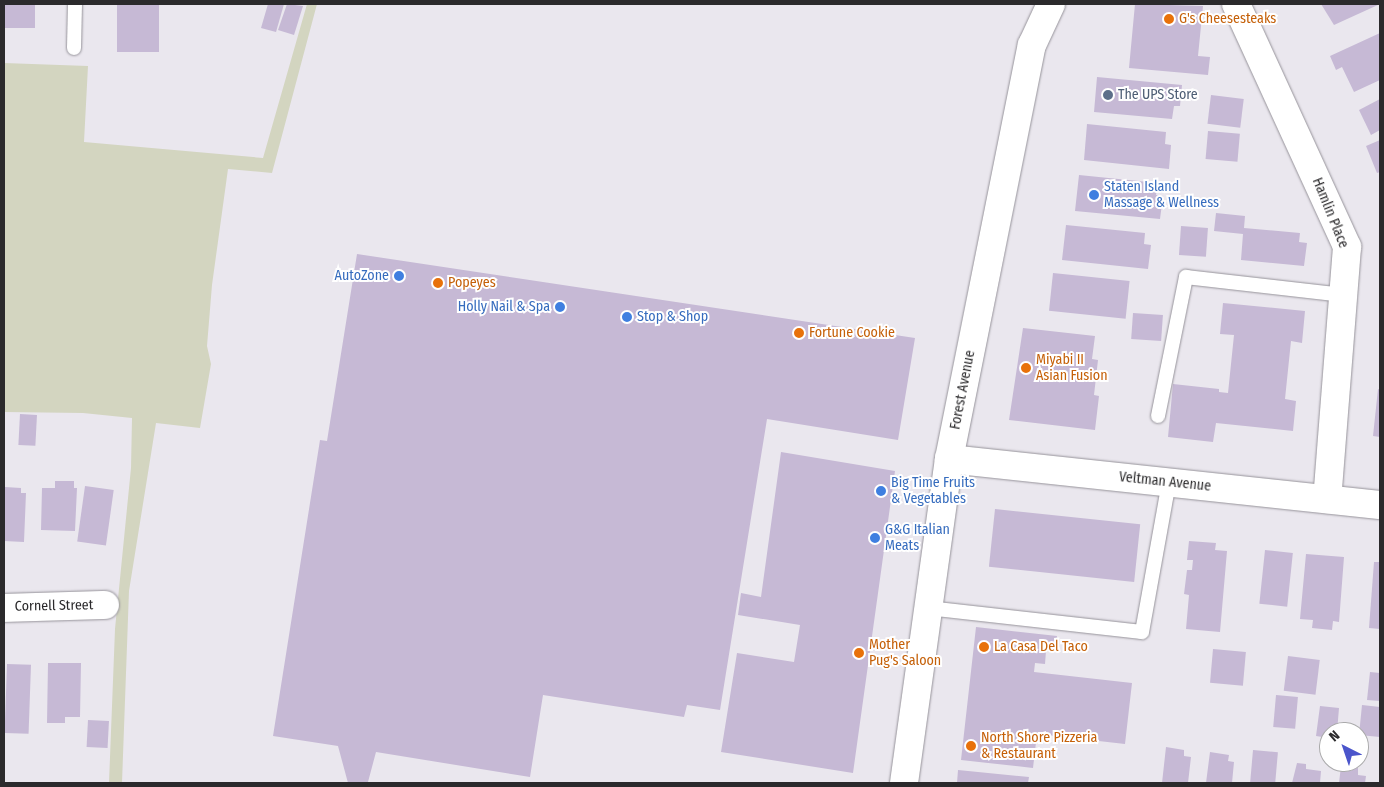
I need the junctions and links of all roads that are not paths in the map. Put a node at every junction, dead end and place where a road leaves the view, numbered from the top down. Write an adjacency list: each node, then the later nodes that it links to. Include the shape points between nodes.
1 (75, 4): 4 (lane)
2 (1051, 4): 7 (street, Forest Avenue, via 1032,46)
3 (1236, 4): 5 (street, Hamlin Place, via 1347,247)
4 (74, 48)
5 (1343, 296): 6 (lane, via 1186,277); 9 (street, Hamlin Place)
6 (1158, 416)
7 (949, 459): 8 (street, Veltman Avenue); 13 (street, Forest Avenue)
8 (1169, 482): 9 (street, Veltman Avenue); 13 (lane, via 1142,632)
9 (1327, 499): 10 (street, Veltman Avenue)
10 (1380, 505)
11 (105, 605): 12 (street, Cornell Street)
12 (4, 608)
13 (928, 608): 14 (street, Forest Avenue)
14 (904, 783)

